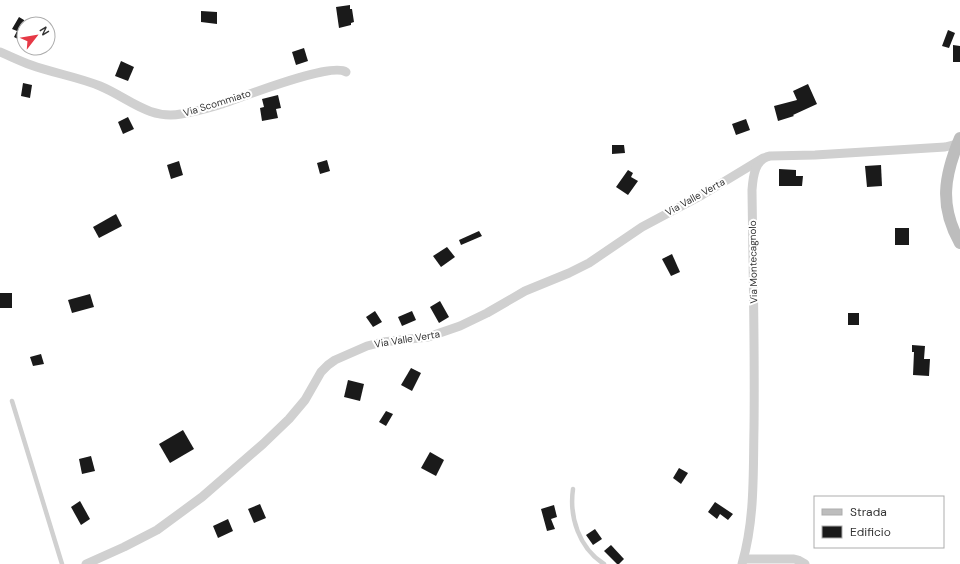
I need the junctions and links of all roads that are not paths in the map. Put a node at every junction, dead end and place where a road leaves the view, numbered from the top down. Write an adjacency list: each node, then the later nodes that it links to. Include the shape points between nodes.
1 (0, 52): 2 (street, Via Scommiato, via 99,86 140,108 166,116 211,107 276,84 337,70)
2 (346, 72)
3 (959, 141): 4 (street, via 945,147); 5 (main road, via 949,169 945,192 949,220)
4 (763, 158): 8 (street, Via Montecagnolo, via 756,168 752,187 753,494 751,523); 10 (street, Via Valle Verta, via 642,227 584,265 525,291 465,324 428,337 366,346 335,360 322,372 307,397 289,419 202,497 152,533)
5 (960, 243)
6 (12, 400): 9 (lane)
7 (573, 489): 11 (lane, via 572,508 579,534 591,554)
8 (743, 561): 12 (street, via 794,559)
9 (62, 564)
10 (86, 564)
11 (604, 564)
12 (805, 564)

